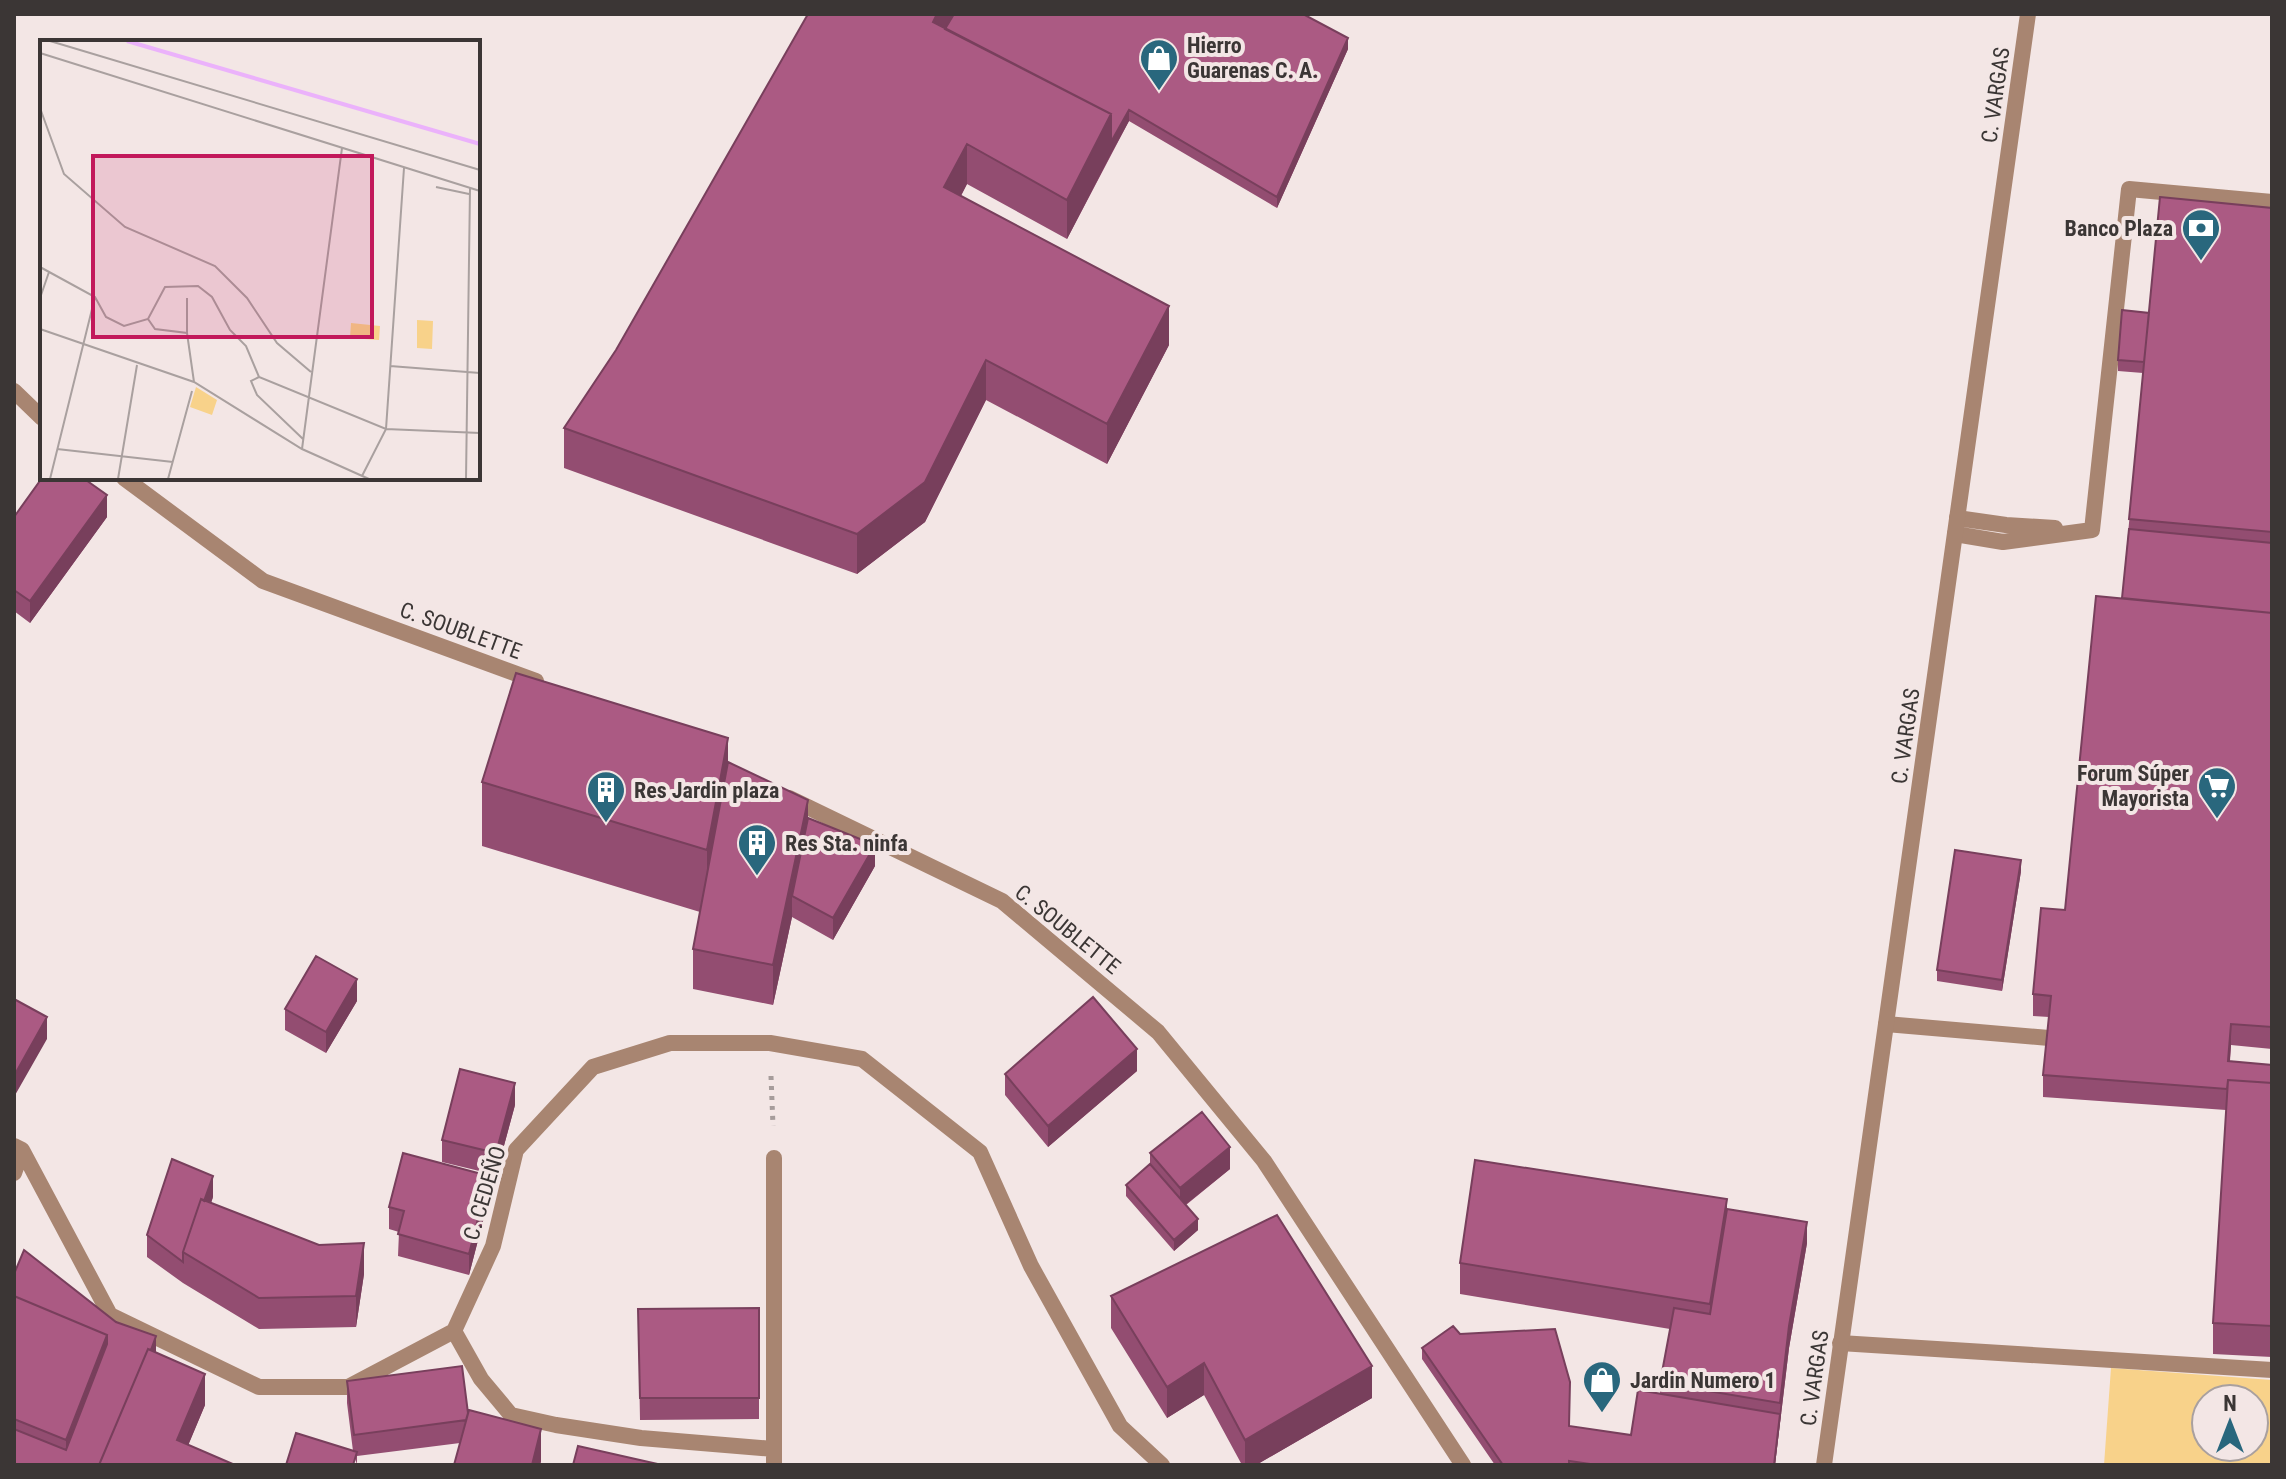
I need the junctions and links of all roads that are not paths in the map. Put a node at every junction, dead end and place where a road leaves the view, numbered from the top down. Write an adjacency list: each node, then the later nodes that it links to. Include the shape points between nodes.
1 (2028, 14): 6 (street, C. VARGAS)
2 (2272, 202): 6 (street, via 2129,189 2092,530)
3 (14, 391): 4 (street)
4 (40, 416)
5 (127, 480): 7 (street, C. SOUBLETTE, via 263,581)
6 (1956, 526): 9 (street, C. VARGAS)
7 (558, 689)
8 (773, 790): 19 (street, C. SOUBLETTE, via 1002,901 1158,1032 1264,1161)
9 (1886, 1024): 10 (street); 15 (street, C. VARGAS)
10 (2049, 1038)
11 (18, 1148): 13 (street); 14 (street, via 110,1315 259,1387 348,1387)
12 (774, 1158): 17 (street)
13 (14, 1173)
14 (454, 1331): 17 (street, via 481,1379 511,1415); 18 (street, C. CEDEÑO, via 493,1246 516,1150 593,1067 670,1043 770,1043 862,1059 980,1152 1031,1266 1120,1426)
15 (1840, 1343): 16 (street); 20 (street, C. VARGAS)
16 (2272, 1370)
17 (774, 1457)
18 (1162, 1465)
19 (1463, 1465)
20 (1824, 1465)

